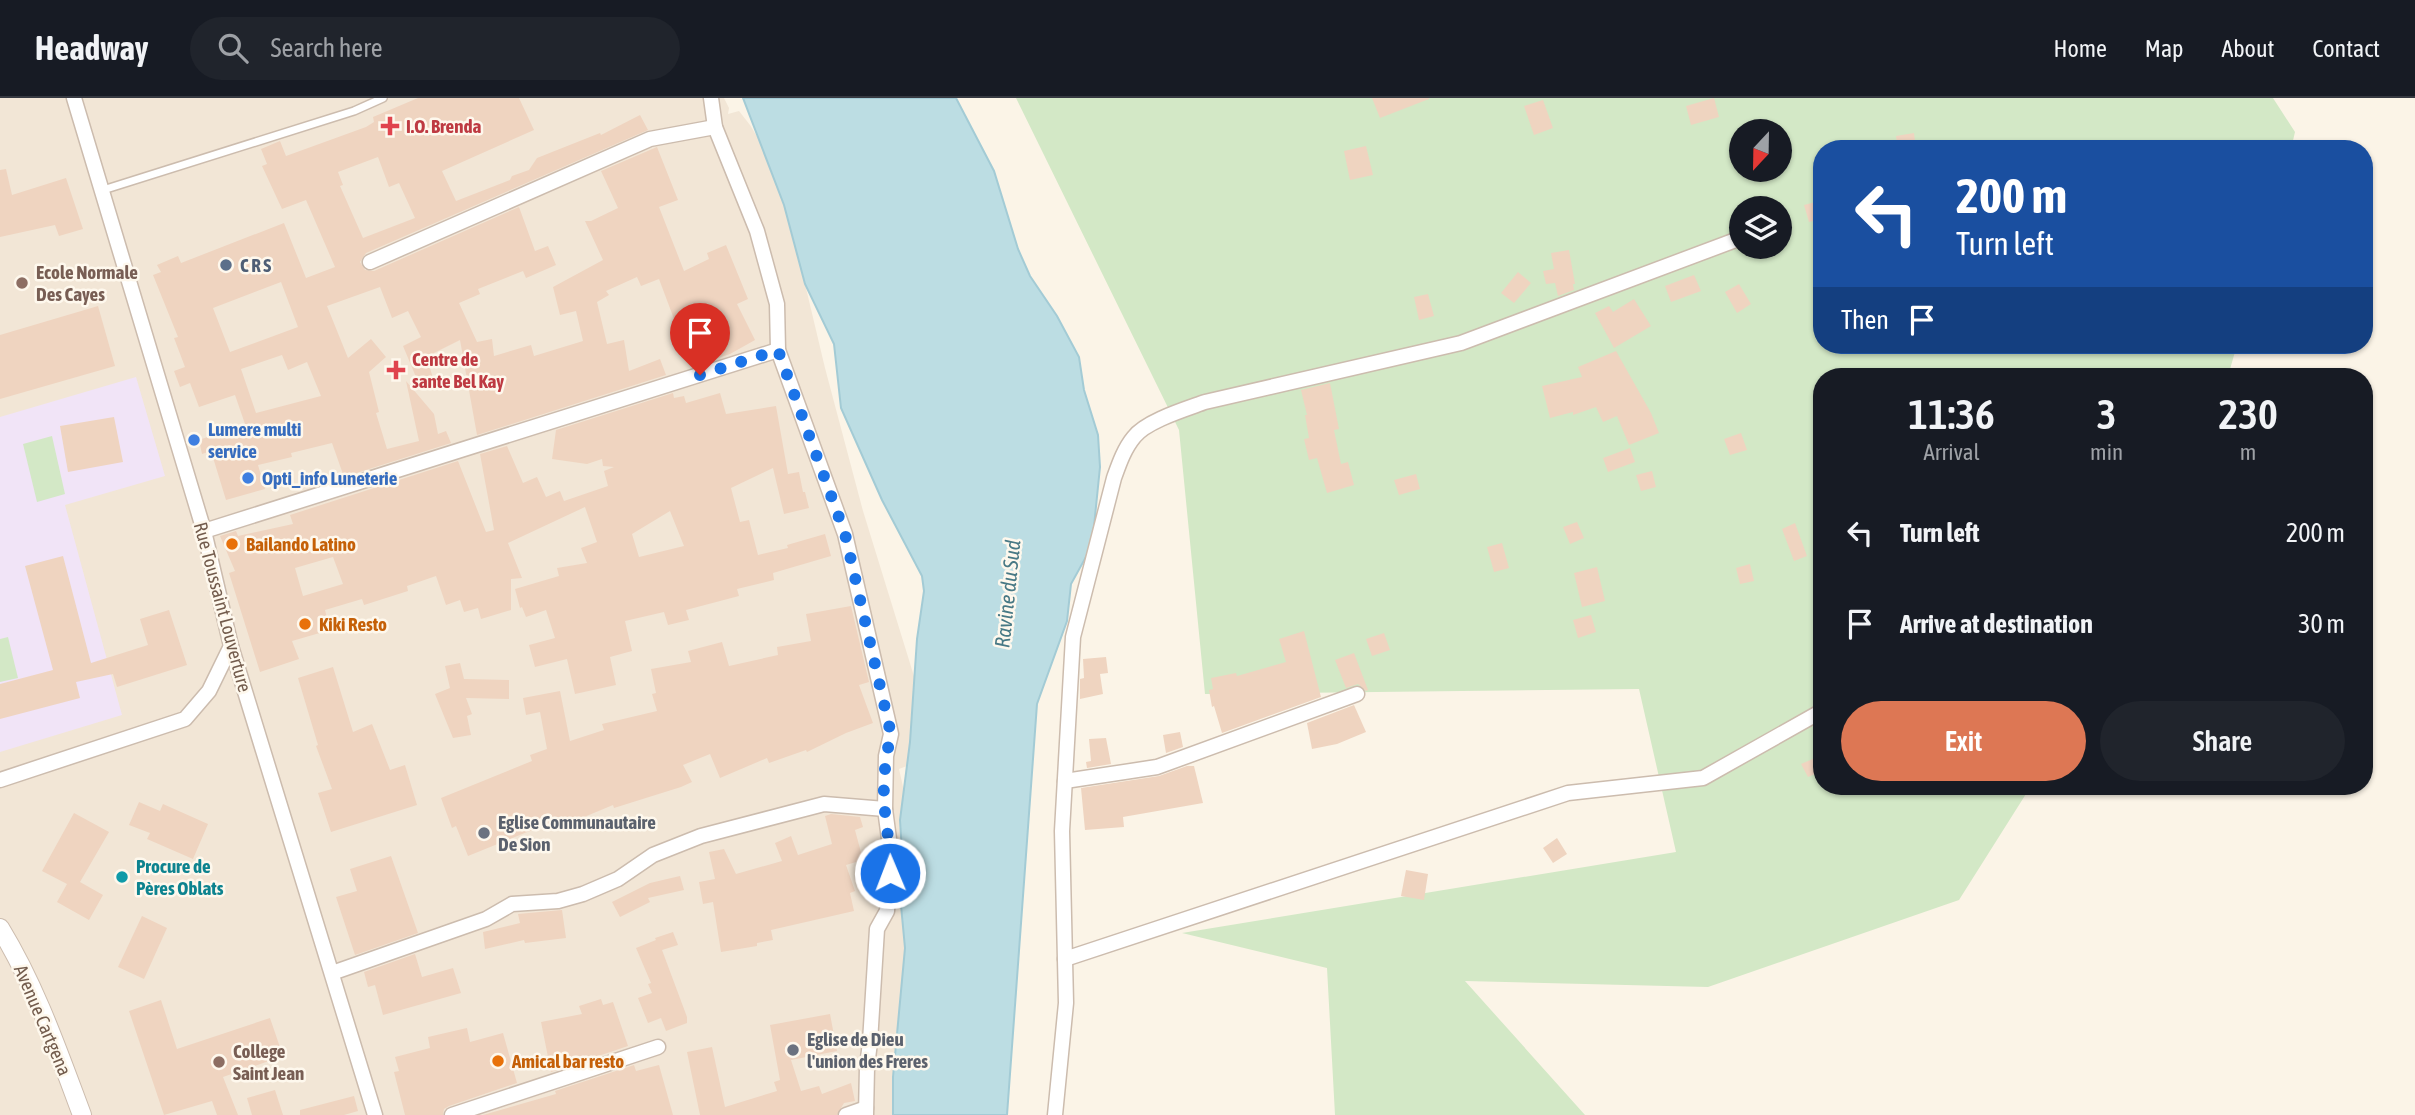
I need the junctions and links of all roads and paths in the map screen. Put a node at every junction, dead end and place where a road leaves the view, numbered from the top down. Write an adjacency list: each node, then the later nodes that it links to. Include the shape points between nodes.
1 (74, 98): 5 (street, Rue Toussaint Louverture)
2 (383, 98): 5 (lane)
3 (711, 98): 4 (street)
4 (715, 127): 7 (street, via 650,139); 8 (street, via 757,231 777,304)
5 (103, 190): 9 (street, Rue Toussaint Louverture)
6 (1729, 242): 14 (street, via 1461,343 1205,402 1167,416 1135,435 1114,478 1073,637)
7 (370, 262)
8 (778, 350): 9 (street); 15 (street, via 845,534 891,734)
9 (204, 531): 10 (street, Rue Toussaint Louverture)
10 (231, 646): 13 (street, via 209,691 185,719); 18 (street, Rue Toussaint Louverture)
11 (1357, 694): 14 (street, via 1157,767)
12 (1813, 716): 17 (street, via 1703,778 1568,793)
13 (0, 780)
14 (1065, 781): 17 (street)
15 (885, 809): 18 (street, via 824,804 701,836 653,855 618,879 583,894 512,904 486,919); 20 (street, via 891,854 887,911 877,929)
16 (0, 928): 21 (street, Avenue Cartgena, via 47,1020)
17 (1065, 959): 25 (street, via 1066,1003)
18 (332, 973): 22 (street, Rue Toussaint Louverture)
19 (658, 1047): 23 (street)
20 (866, 1112): 24 (street)
21 (82, 1115)
22 (375, 1115)
23 (452, 1115)
24 (846, 1115)
25 (1055, 1115)

